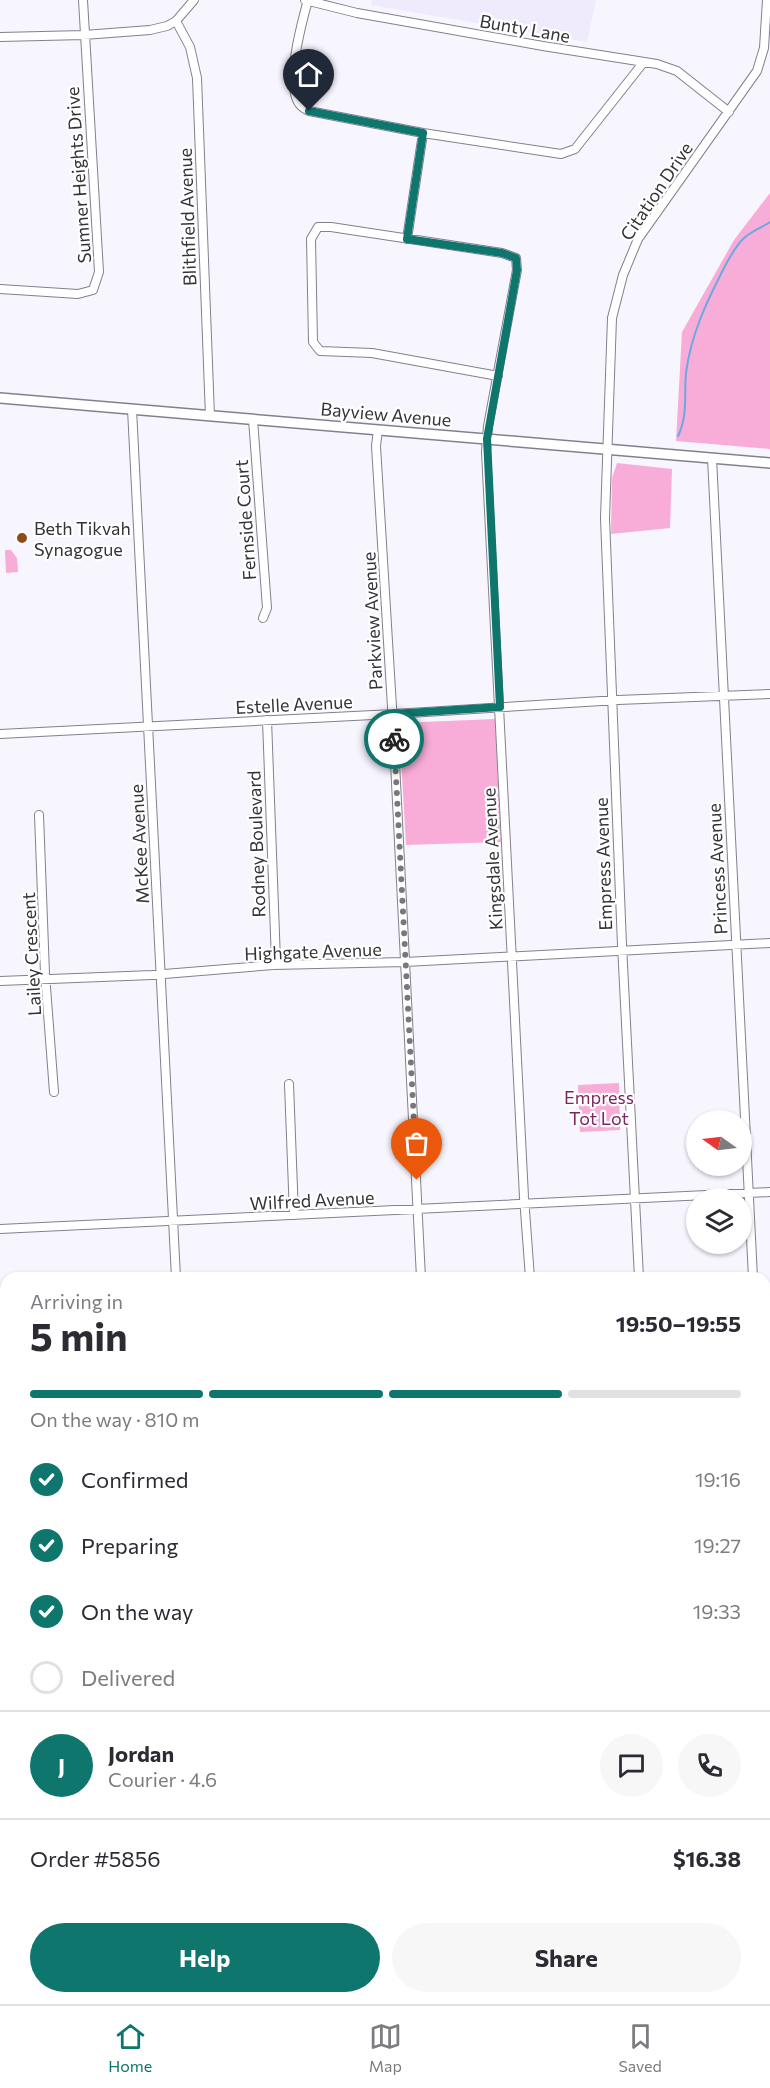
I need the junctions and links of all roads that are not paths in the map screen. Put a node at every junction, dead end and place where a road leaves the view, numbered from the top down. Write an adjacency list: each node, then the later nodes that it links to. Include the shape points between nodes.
1 (83, 0): 7 (street, Sumner Heights Drive)
2 (194, 0): 6 (street)
3 (306, 0): 9 (street, Bunty Lane, via 357,13); 11 (street, via 294,57 295,95 300,106)
4 (756, 0): 5 (street)
5 (767, 1): 10 (street, Citation Drive, via 764,48 757,71)
6 (176, 21): 7 (street, via 150,30); 17 (street, Blithfield Avenue, via 190,47 197,78)
7 (84, 35): 8 (street); 13 (street, Sumner Heights Drive, via 99,273 93,290 78,294)
8 (0, 37)
9 (643, 63): 10 (street, Bunty Lane, via 677,71); 11 (street, via 575,149 561,154)
10 (729, 112): 21 (street, Citation Drive, via 638,239 623,275 612,318)
11 (423, 133): 12 (street)
12 (407, 239): 14 (street, Kingsdale Avenue, via 516,258); 14 (street, via 318,227 311,239 313,342 320,351 372,353)
13 (0, 289)
14 (498, 376): 20 (street, Kingsdale Avenue)
15 (0, 398): 16 (main road, Bayview Avenue)
16 (132, 409): 17 (main road, Bayview Avenue); 31 (street, McKee Avenue)
17 (210, 416): 18 (main road, Bayview Avenue)
18 (253, 419): 19 (main road, Bayview Avenue); 24 (street, Fernside Court, via 267,608)
19 (378, 430): 20 (main road, Bayview Avenue); 29 (street, Parkview Avenue)
20 (487, 439): 21 (main road, Bayview Avenue); 28 (street, Kingsdale Avenue)
21 (606, 449): 22 (main road, Bayview Avenue); 27 (street, Empress Avenue)
22 (712, 458): 23 (main road, Bayview Avenue); 26 (street, Princess Avenue)
23 (770, 463)
24 (263, 618)
25 (770, 694): 26 (street, Estelle Avenue)
26 (723, 697): 27 (street, Estelle Avenue); 35 (street, Princess Avenue)
27 (611, 700): 28 (street, Estelle Avenue); 36 (street, Empress Avenue)
28 (500, 707): 29 (street, Estelle Avenue); 37 (street, Kingsdale Avenue)
29 (393, 714): 30 (street, Estelle Avenue); 38 (street, Parkview Avenue)
30 (267, 720): 31 (street, Estelle Avenue); 39 (street, Rodney Boulevard, via 276,961)
31 (149, 726): 32 (street, Estelle Avenue); 40 (street, McKee Avenue)
32 (0, 734)
33 (39, 814): 41 (street, Lailey Crescent)
34 (770, 944): 35 (street, Highgate Avenue)
35 (736, 945): 36 (street, Highgate Avenue); 45 (street, Princess Avenue)
36 (622, 952): 37 (street, Highgate Avenue); 49 (street, Empress Avenue)
37 (513, 956): 38 (street, Highgate Avenue); 50 (street, Kingsdale Avenue)
38 (405, 962): 39 (street, Highgate Avenue); 51 (street, Parkview Avenue)
39 (273, 965): 40 (street, Highgate Avenue)
40 (161, 975): 41 (street, Highgate Avenue); 53 (street, McKee Avenue)
41 (46, 979): 42 (street, Highgate Avenue); 44 (street, Lailey Crescent)
42 (0, 981)
43 (289, 1084): 52 (street)
44 (54, 1092)
45 (748, 1188)
46 (770, 1192): 47 (street, Wilfred Avenue)
47 (752, 1193)
48 (686, 1196): 49 (street, Wilfred Avenue)
49 (635, 1198): 50 (street, Wilfred Avenue); 59 (street, Empress Avenue)
50 (525, 1204): 51 (street, Wilfred Avenue); 58 (street, Kingsdale Avenue)
51 (418, 1210): 52 (street, Wilfred Avenue); 57 (street, Parkview Avenue)
52 (294, 1215): 53 (street, Wilfred Avenue)
53 (173, 1221): 54 (street, Wilfred Avenue); 56 (street, McKee Avenue)
54 (0, 1229)
55 (752, 1254): 60 (street, Princess Avenue)
56 (176, 1272)
57 (422, 1272)
58 (530, 1272)
59 (639, 1272)
60 (753, 1272)

